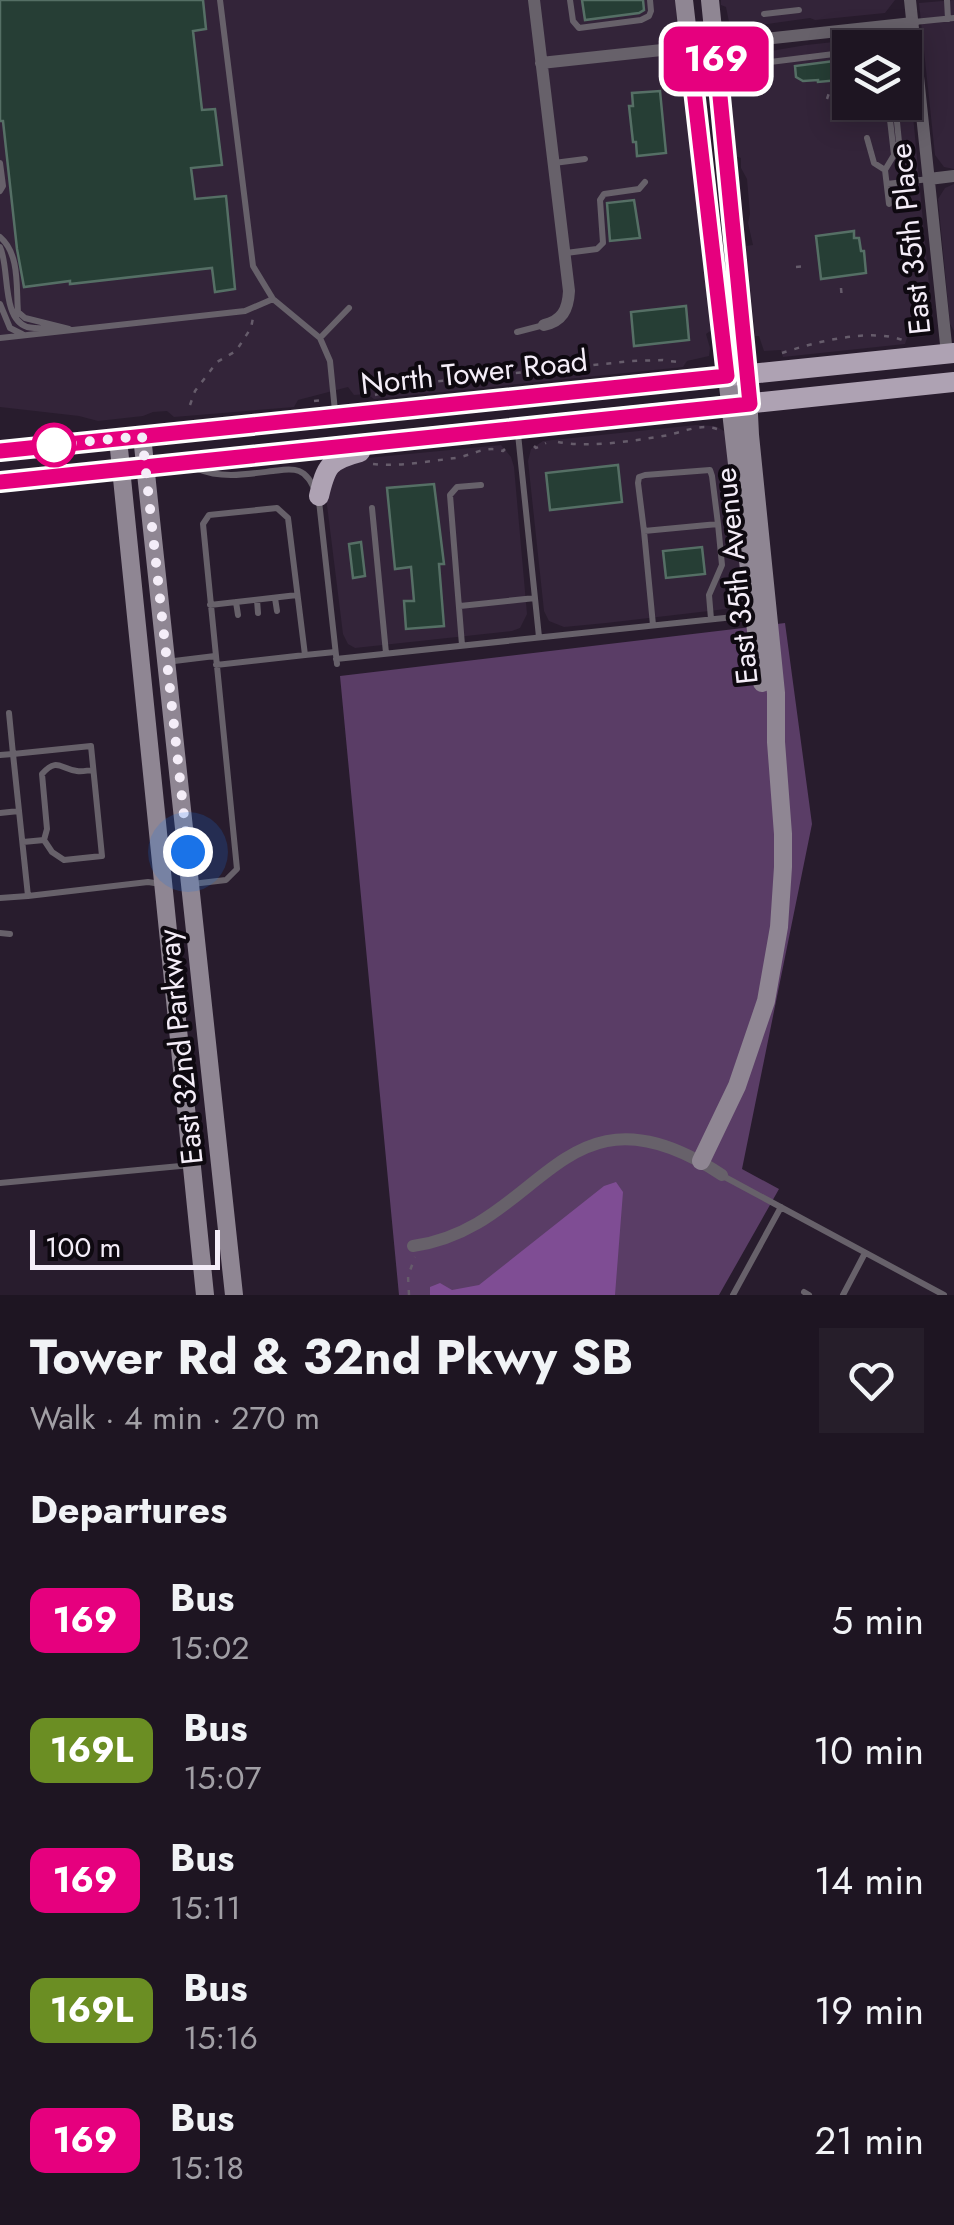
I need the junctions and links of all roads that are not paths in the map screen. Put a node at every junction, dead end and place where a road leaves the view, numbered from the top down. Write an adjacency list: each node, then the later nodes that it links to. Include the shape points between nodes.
1 (220, 0): 33 (lane, via 252,266)
2 (534, 0): 17 (street)
3 (570, 0): 4 (lane, via 579,28 641,20 649,16)
4 (650, 0)
5 (684, 0): 14 (main road)
6 (710, 0): 13 (main road)
7 (910, 0): 12 (street, East 35th Place)
8 (947, 0): 11 (lane)
9 (799, 10): 10 (lane)
10 (764, 14)
11 (951, 18): 12 (lane)
12 (913, 22): 13 (street); 25 (street, East 35th Place)
13 (715, 45): 14 (street); 43 (main road)
14 (689, 47): 17 (street); 43 (main road)
15 (832, 54): 16 (lane)
16 (770, 62)
17 (541, 64): 22 (street)
18 (892, 120): 23 (lane, via 894,156)
19 (867, 138): 23 (lane, via 874,163)
20 (585, 159): 22 (lane)
21 (0, 163): 28 (lane)
22 (554, 163): 32 (street)
23 (885, 170): 27 (lane)
24 (954, 176): 25 (street)
25 (929, 179): 27 (lane); 42 (street, East 35th Place)
26 (645, 182): 32 (lane, via 636,190 604,194 603,243 597,249)
27 (887, 184): 29 (lane)
28 (0, 191)
29 (889, 204)
30 (0, 237): 37 (lane, via 10,245 18,312)
31 (0, 246): 37 (lane, via 14,316 24,326)
32 (564, 253): 36 (street, via 568,300 560,318)
33 (273, 300): 37 (lane, via 245,312); 41 (lane)
34 (0, 304): 39 (lane, via 10,328)
35 (349, 308): 41 (lane)
36 (544, 325): 38 (lane)
37 (75, 331): 39 (lane)
38 (517, 332)
39 (28, 336): 40 (lane)
40 (0, 338)
41 (320, 338): 46 (lane, via 330,361)
42 (950, 353): 43 (main road, North Tower Road)
43 (737, 375): 45 (main road, East 35th Avenue); 46 (main road, North Tower Road)
44 (954, 382): 45 (main road, North Tower Road)
45 (740, 405): 47 (main road, North Tower Road); 71 (main road, East 35th Avenue, via 750,435)
46 (336, 416): 48 (main road, North Tower Road)
47 (517, 428): 50 (main road, North Tower Road); 63 (lane)
48 (142, 436): 49 (main road, North Tower Road); 53 (main road, East 32nd Parkway)
49 (118, 439): 51 (main road, North Tower Road); 54 (main road, East 32nd Parkway)
50 (410, 440): 52 (main road, North Tower Road); 57 (main road, via 333,462)
51 (0, 451)
52 (183, 463): 53 (main road, North Tower Road); 57 (lane, via 208,474 300,471)
53 (146, 468): 54 (main road, North Tower Road); 85 (main road, East 32nd Parkway)
54 (121, 470): 55 (main road, North Tower Road); 95 (main road, East 32nd Parkway)
55 (0, 482)
56 (481, 485): 67 (lane, via 457,487 450,495)
57 (319, 496): 82 (lane)
58 (372, 508): 79 (lane)
59 (718, 524): 60 (lane); 60 (lane, via 710,470 665,473 639,477); 72 (lane, via 722,565 708,596)
60 (644, 531): 73 (lane)
61 (296, 595): 62 (lane); 66 (lane, via 288,518 277,508 209,515 203,524); 80 (lane)
62 (275, 598): 64 (lane); 68 (lane)
63 (535, 598): 67 (lane); 74 (lane)
64 (257, 600): 65 (lane); 69 (lane)
65 (236, 602): 66 (lane); 70 (lane)
66 (210, 605): 84 (lane)
67 (460, 606): 76 (lane)
68 (276, 611)
69 (258, 613)
70 (238, 614)
71 (761, 615): 72 (lane); 101 (main road, East 35th Avenue, via 776,693 782,895 766,1000 737,1086)
72 (711, 619): 73 (lane)
73 (653, 625): 74 (lane)
74 (539, 637): 76 (lane)
75 (281, 644): 81 (lane)
76 (462, 645): 79 (lane)
77 (262, 647): 83 (lane)
78 (242, 649): 86 (lane)
79 (386, 653): 82 (lane)
80 (305, 655): 81 (lane); 82 (lane)
81 (282, 657): 83 (lane)
82 (336, 658)
83 (263, 659): 86 (lane)
84 (215, 660): 85 (lane); 86 (lane); 96 (lane, via 237,869 226,880)
85 (166, 662): 96 (main road, East 32nd Parkway)
86 (243, 662)
87 (9, 712): 88 (lane)
88 (13, 754): 89 (lane); 90 (lane, via 91,746); 91 (lane)
89 (0, 755)
90 (93, 770): 93 (lane, via 46,768); 93 (lane, via 102,856 64,860)
91 (19, 811): 92 (lane); 94 (lane)
92 (0, 813)
93 (44, 840): 94 (lane)
94 (23, 842): 97 (lane)
95 (162, 884): 96 (main road); 97 (lane); 102 (main road, East 32nd Parkway)
96 (191, 884): 109 (main road, East 32nd Parkway)
97 (28, 896): 98 (lane)
98 (0, 898)
99 (0, 933): 100 (lane)
100 (10, 934)
101 (700, 1161): 103 (street); 106 (street, via 640,1141 593,1144 473,1227)
102 (192, 1164): 104 (lane); 108 (main road, East 32nd Parkway)
103 (722, 1175): 105 (lane)
104 (0, 1183)
105 (781, 1207): 107 (lane); 110 (lane)
106 (413, 1246)
107 (865, 1253): 111 (lane); 112 (lane)
108 (205, 1295)
109 (234, 1295)
110 (732, 1295)
111 (843, 1295)
112 (944, 1295)

